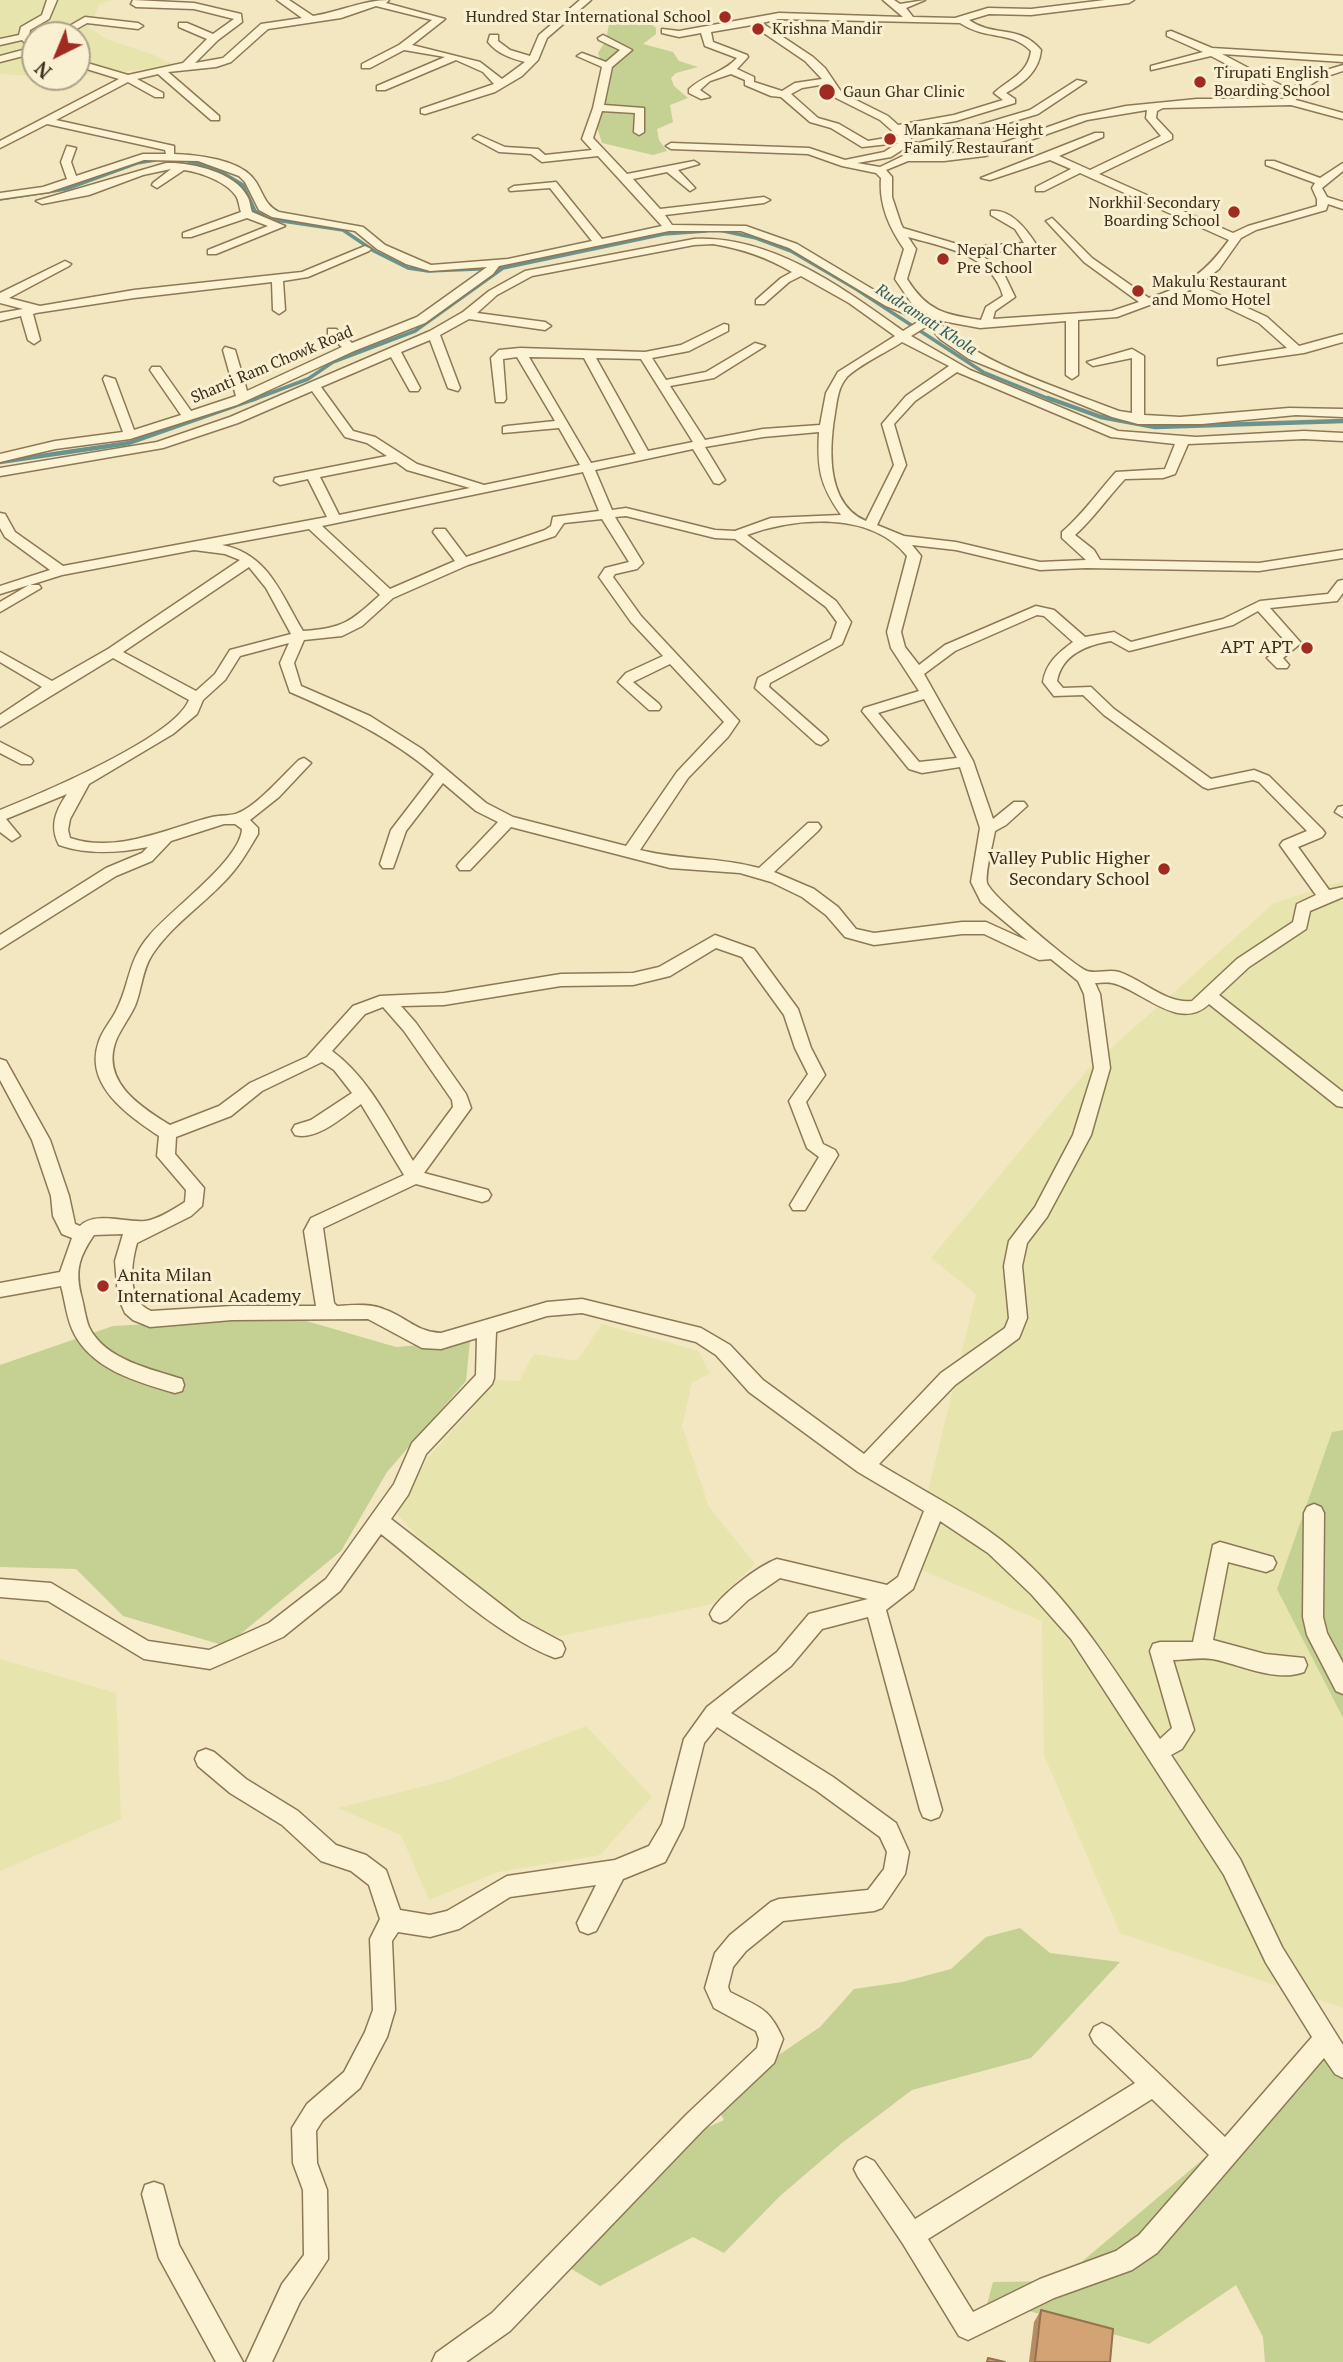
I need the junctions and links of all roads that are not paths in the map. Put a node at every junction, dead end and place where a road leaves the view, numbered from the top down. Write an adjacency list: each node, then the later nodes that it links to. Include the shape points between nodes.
1 (52, 0): 13 (street, via 46,17)
2 (138, 0): 23 (street, via 136,4 194,6 238,16 239,20)
3 (282, 0): 10 (street)
4 (586, 0): 33 (street, via 542,37)
5 (888, 0): 9 (street)
6 (920, 0): 9 (street)
7 (1129, 0): 12 (street, via 1031,12 988,11)
8 (380, 1): 10 (street, via 341,15); 26 (street, via 440,19)
9 (899, 7): 11 (street)
10 (311, 19): 34 (street, via 265,26 226,60)
11 (908, 19): 12 (street); 15 (street, via 778,12)
12 (962, 20): 57 (street, via 982,32 1021,37 1036,50 1031,68 999,93 1011,101 956,118)
13 (38, 21)
14 (83, 21): 17 (street)
15 (754, 22): 19 (street); 43 (street, via 809,60)
16 (183, 25): 23 (street)
17 (138, 26)
18 (666, 30): 19 (street, via 679,34)
19 (705, 30): 41 (street, via 709,44 743,57)
20 (1171, 34): 27 (street)
21 (495, 37): 33 (street, via 493,42 502,50)
22 (21, 38): 25 (street)
23 (214, 38): 34 (street)
24 (603, 38): 36 (street, via 627,50)
25 (0, 42)
26 (403, 47): 30 (street); 35 (street)
27 (1210, 51): 31 (street); 38 (street); 50 (street)
28 (21, 52): 32 (street)
29 (582, 56): 36 (street)
30 (455, 57): 45 (street, via 479,66); 46 (street)
31 (1343, 59)
32 (0, 60)
33 (533, 60): 45 (street)
34 (187, 65): 40 (street)
35 (366, 66)
36 (607, 66): 52 (street)
37 (91, 67): 42 (street)
38 (1155, 68)
39 (1343, 68): 50 (street, via 1317,76)
40 (159, 70): 42 (street); 55 (street)
41 (730, 70): 47 (street, via 760,88); 49 (street, via 706,79 693,91)
42 (128, 78): 48 (street); 56 (street)
43 (828, 81): 47 (street, via 799,85); 57 (street, via 838,95)
44 (1081, 82): 61 (street, via 1034,112 920,146)
45 (501, 85): 53 (street)
46 (381, 88)
47 (784, 94): 61 (street, via 814,120 835,126 866,145)
48 (159, 95)
49 (705, 97)
50 (1290, 98): 51 (street); 54 (street)
51 (1160, 106): 75 (street, via 1081,119 983,154 951,159 907,157); 76 (street, via 1152,110 1151,118 1168,137)
52 (598, 108): 58 (street, via 640,110); 65 (street, via 587,139)
53 (425, 111)
54 (1343, 116)
55 (215, 118)
56 (46, 121): 62 (street); 66 (street, via 170,148)
57 (897, 128): 61 (street)
58 (639, 132)
59 (1099, 135): 67 (street)
60 (478, 138): 65 (street, via 503,150 534,151 542,159)
61 (905, 141): 70 (street, via 881,157)
62 (0, 145)
63 (671, 146): 70 (street, via 809,151)
64 (71, 148): 80 (street, via 66,171)
65 (602, 152): 77 (street)
66 (170, 156): 80 (street, via 143,157); 106 (street, via 229,167 250,181 262,208 276,215 359,229 381,247 419,265)
67 (1050, 156): 73 (street); 78 (street)
68 (1270, 163): 81 (street)
69 (694, 164): 74 (street)
70 (846, 164): 75 (street)
71 (1343, 166): 81 (street)
72 (181, 167): 82 (street); 90 (street, via 156,166 67,197); 94 (street, via 216,176 233,187 243,198)
73 (1080, 169): 76 (street); 84 (street)
74 (671, 170): 77 (street); 83 (street)
75 (880, 170): 98 (street, via 887,177 885,198)
76 (1091, 173): 86 (street)
77 (622, 178): 92 (street)
78 (986, 178)
79 (1142, 180): 86 (street)
80 (73, 182): 87 (street)
81 (1321, 182): 88 (street, via 1317,188)
82 (157, 185)
83 (690, 188)
84 (1040, 189)
85 (514, 190): 101 (street, via 552,184)
86 (1131, 191): 100 (street)
87 (0, 196)
88 (1323, 199): 91 (street); 100 (street, via 1322,208 1252,228)
89 (764, 200): 92 (street)
90 (0, 205)
91 (1343, 206)
92 (656, 213): 97 (street)
93 (995, 213): 103 (street, via 1019,227 1030,244)
94 (247, 214): 96 (street); 99 (street)
95 (1052, 221): 112 (street, via 1088,260)
96 (279, 226): 102 (street, via 341,232); 104 (street)
97 (669, 228): 101 (street); 119 (street, via 750,230 804,252 890,304)
98 (900, 231): 103 (street); 119 (street, via 910,249 901,279)
99 (187, 235)
100 (1234, 238): 109 (street, via 1215,267)
101 (599, 242): 106 (street)
102 (365, 249): 106 (street, via 409,273 450,277); 108 (street, via 316,272)
103 (967, 250): 120 (street, via 991,265 1008,288 1009,297 990,309)
104 (212, 252)
105 (65, 264): 110 (street)
106 (492, 268): 129 (street, Shanti Ram Chowk Road, via 421,320)
107 (802, 271): 111 (street); 116 (street, via 745,246 694,242 529,273 493,293); 125 (street)
108 (277, 277): 113 (street); 114 (street)
109 (1190, 285): 112 (street); 130 (street, via 1263,320)
110 (0, 299): 113 (street)
111 (761, 302)
112 (1147, 302): 118 (street, via 1112,314)
113 (40, 310): 115 (street)
114 (279, 310)
115 (26, 312): 117 (street); 127 (street)
116 (467, 315): 121 (street); 124 (street)
117 (0, 317)
118 (1072, 318): 120 (street); 140 (street)
119 (930, 319): 120 (street); 125 (street); 150 (street, via 944,336 973,356)
120 (985, 323)
121 (545, 326)
122 (724, 328): 135 (street, via 685,348)
123 (332, 332): 129 (street)
124 (434, 334): 132 (street); 145 (street)
125 (904, 334): 138 (street); 152 (street, via 842,375 832,393)
126 (1343, 338): 130 (street)
127 (34, 340)
128 (760, 346): 142 (street, via 710,375)
129 (350, 348): 146 (street, Shanti Ram Chowk Road)
130 (1295, 349): 137 (street)
131 (229, 350): 146 (street)
132 (395, 352): 143 (street); 144 (street)
133 (520, 352): 134 (street); 147 (street, via 496,358); 151 (street)
134 (588, 354): 135 (street); 158 (street)
135 (645, 356): 142 (street)
136 (1093, 362): 150 (street, via 1138,356)
137 (1222, 362)
138 (958, 366): 156 (street, via 1115,434); 172 (street, via 921,391 888,424 900,465)
139 (156, 370): 149 (street)
140 (1072, 375)
141 (109, 379): 154 (street)
142 (663, 384): 157 (street)
143 (314, 386): 160 (street, via 349,434 371,440); 162 (street, via 159,444)
144 (414, 388)
145 (454, 388)
146 (243, 397): 149 (street, Shanti Ram Chowk Road)
147 (500, 399)
148 (1343, 413): 150 (street)
149 (189, 418): 154 (street, Shanti Ram Chowk Road)
150 (1138, 420)
151 (564, 424): 153 (street); 161 (street)
152 (826, 428): 157 (street); 170 (street, via 824,464 832,492)
153 (507, 430)
154 (130, 435): 159 (street, Shanti Ram Chowk Road)
155 (1343, 437): 156 (street)
156 (1183, 440): 180 (street, via 1170,471 1121,475 1067,535)
157 (699, 445): 158 (street); 164 (street)
158 (644, 456): 161 (street)
159 (0, 458)
160 (397, 458): 163 (street); 166 (street)
161 (587, 467): 166 (street); 167 (street)
162 (0, 472)
163 (313, 474): 165 (street); 169 (street)
164 (719, 480)
165 (280, 481)
166 (484, 487): 169 (street)
167 (607, 514): 174 (street, via 626,512 715,534); 179 (street, via 558,520 557,527 538,539); 193 (street, via 636,562 610,571 606,578 636,619)
168 (0, 517): 181 (street, via 10,534)
169 (334, 519): 171 (street)
170 (851, 519): 172 (street); 174 (street, via 771,522)
171 (312, 524): 176 (street); 184 (street)
172 (870, 526): 175 (street)
173 (440, 532): 179 (street)
174 (738, 535): 201 (street, via 831,604 845,622 837,641 763,681 762,688)
175 (901, 540): 180 (street, via 956,545 1040,566); 195 (street, via 914,556 894,632 898,648)
176 (196, 547): 178 (street, via 233,552); 181 (street)
177 (1343, 554): 180 (street, via 1259,567)
178 (250, 560): 189 (street, via 276,592); 191 (street)
179 (463, 562): 184 (street)
180 (1095, 564)
181 (60, 571): 183 (street); 188 (street)
182 (1343, 584): 185 (street, via 1332,598)
183 (0, 590)
184 (388, 595): 189 (street, via 357,623 337,633)
185 (1323, 599): 186 (street); 187 (street)
186 (1343, 604)
187 (1260, 605): 190 (street, via 1228,622 1129,647 1114,636); 194 (street, via 1300,639 1274,658)
188 (0, 607)
189 (299, 636): 198 (street, via 235,653 220,677); 206 (street, via 287,663 295,689 365,719)
190 (1082, 642): 195 (street, via 1049,613 1036,610 950,648); 222 (street, via 1058,659 1051,672 1050,682 1059,693 1086,690 1119,721 1208,784 1254,775 1264,779 1317,833 1288,845)
191 (113, 652): 196 (street); 198 (street)
192 (0, 656): 196 (street)
193 (673, 657): 199 (street, via 625,682); 217 (street, via 732,721 660,804)
194 (1282, 665)
195 (916, 672): 197 (street)
196 (52, 687): 200 (street)
197 (928, 693): 204 (street); 204 (street, via 869,711 914,766)
198 (197, 698): 207 (street, via 192,711 168,731)
199 (654, 707)
200 (0, 722)
201 (821, 740)
202 (0, 747): 203 (street)
203 (26, 761)
204 (966, 761): 214 (street)
205 (304, 762): 210 (street)
206 (442, 774): 211 (street, via 481,807); 218 (street, via 400,830)
207 (83, 781): 209 (street); 216 (street, via 62,819 64,841 93,848)
208 (1019, 806): 214 (street)
209 (0, 816)
210 (240, 820): 216 (street, via 223,819); 232 (street, via 250,834 231,865 143,954 129,1002 105,1046 104,1062 116,1093 127,1107)
211 (508, 821): 217 (street); 219 (street)
212 (0, 822): 215 (street)
213 (813, 827): 220 (street)
214 (988, 828): 224 (street, via 979,882 987,898)
215 (12, 836)
216 (166, 837): 223 (street, via 147,857 111,872)
217 (631, 851): 220 (street, via 670,863)
218 (388, 864)
219 (465, 866)
220 (762, 874): 224 (street, via 808,893 851,933 863,938 986,929)
221 (1343, 892): 222 (street)
222 (1326, 897): 225 (street, via 1303,908 1300,925 1243,963)
223 (0, 943)
224 (1084, 976): 225 (street, via 1115,977 1183,1008 1196,1006); 243 (street, via 1092,994 1102,1068 1082,1135 1041,1212 1018,1241 1013,1266 1018,1318 1012,1333 948,1379)
225 (1209, 995): 230 (street)
226 (386, 1000): 227 (street, via 359,1010); 233 (street, via 463,1103); 235 (street, via 444,999 561,980 633,979 664,972 715,941 748,953 792,1013 817,1075 797,1101 816,1148 829,1155)
227 (321, 1053): 229 (street, via 340,1066); 232 (street, via 304,1066 256,1087 225,1111)
228 (0, 1065): 237 (street, via 41,1140 68,1229)
229 (363, 1094): 231 (street, via 317,1125); 233 (street)
230 (1343, 1101)
231 (301, 1130)
232 (168, 1133): 236 (street, via 166,1156 195,1188 193,1206)
233 (414, 1177): 234 (street); 240 (street, via 317,1223 313,1231 325,1306)
234 (482, 1195)
235 (799, 1205)
236 (145, 1228): 237 (street, via 89,1228); 240 (street, via 128,1238 122,1277 132,1309 143,1317)
237 (83, 1235): 238 (street)
238 (67, 1278): 239 (street); 242 (street, via 74,1311 90,1345 145,1377)
239 (0, 1290)
240 (333, 1314): 241 (street, via 382,1315 422,1340 454,1339)
241 (487, 1329): 243 (street, via 547,1309 582,1306 701,1336 723,1350 756,1386); 246 (street, via 485,1378 419,1449 401,1489)
242 (175, 1385)
243 (864, 1466): 244 (street)
244 (935, 1509): 249 (street, via 906,1583); 256 (street, via 995,1547 1078,1632)
245 (1314, 1513): 254 (street, via 1313,1617 1317,1635)
246 (379, 1520): 248 (street, via 332,1585 276,1630 210,1660 144,1650 51,1592); 252 (street, via 514,1627)
247 (1266, 1563): 251 (street, via 1220,1551)
248 (0, 1588)
249 (882, 1601): 250 (street, via 777,1568); 255 (street, via 816,1621 784,1659); 258 (street)
250 (720, 1614)
251 (1202, 1647): 253 (street, via 1265,1663); 256 (street, via 1201,1651 1160,1651 1183,1730 1175,1742)
252 (555, 1649)
253 (1297, 1665)
254 (1343, 1684)
255 (713, 1714): 259 (street, via 695,1739 672,1826 657,1854); 272 (street, via 825,1784 888,1830 898,1852 894,1874 874,1900 779,1910 738,1943 723,1961 716,1988 722,2000 764,2023 771,2039 766,2055 501,2322)
256 (1157, 1752): 263 (street, via 1232,1867 1274,1955)
257 (206, 1759): 260 (street, via 238,1786 290,1818 329,1853 358,1863 378,1878)
258 (931, 1810)
259 (615, 1871): 260 (street, via 507,1887 451,1921 430,1926); 261 (street)
260 (392, 1920): 271 (street, via 381,1939 384,2010 375,2037 352,2080 315,2112 304,2128 305,2163 315,2190 316,2259 291,2293)
261 (588, 1923)
262 (1102, 2035): 265 (street)
263 (1326, 2038): 264 (street); 266 (street)
264 (1343, 2066)
265 (1153, 2085): 266 (street); 269 (street)
266 (1225, 2154): 269 (street, via 1148,2244 1123,2260 1049,2288 968,2327)
267 (866, 2169): 269 (street)
268 (154, 2194): 270 (street, via 168,2249)
269 (912, 2235)
270 (230, 2362)
271 (259, 2362)
272 (445, 2362)

